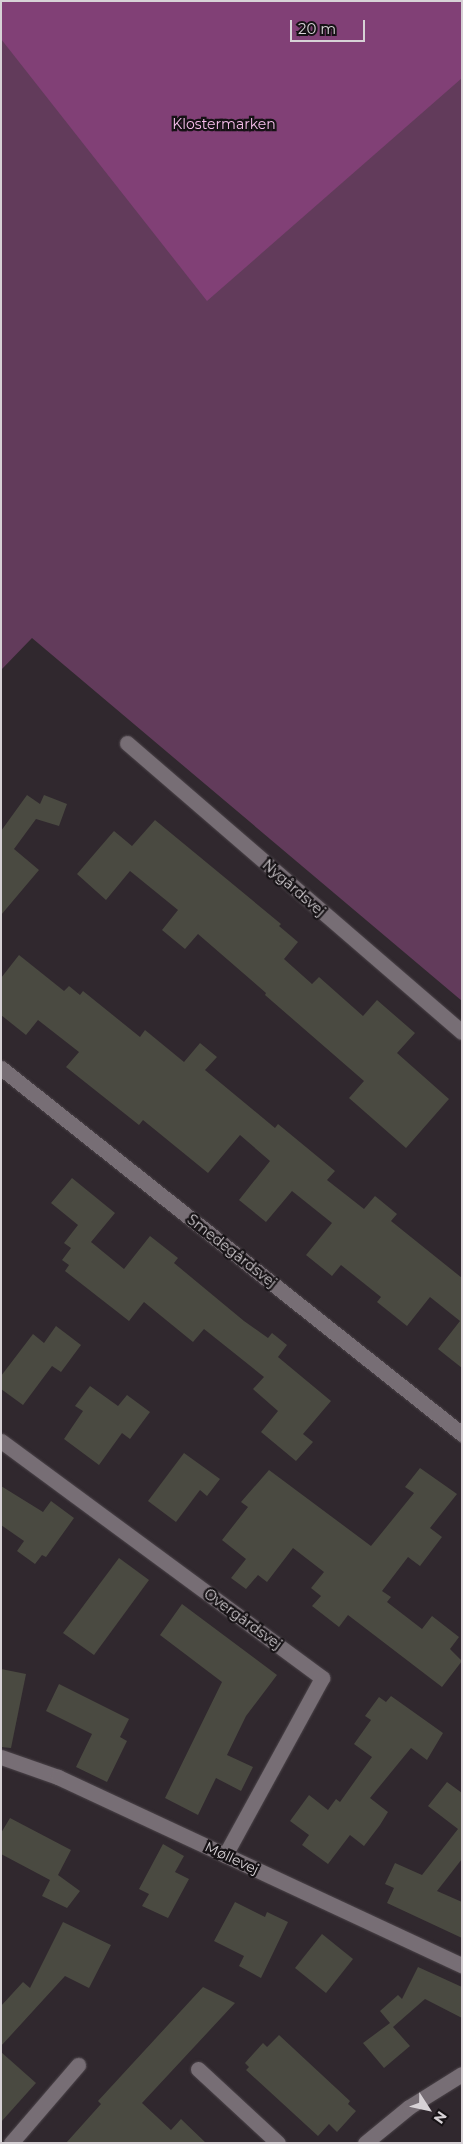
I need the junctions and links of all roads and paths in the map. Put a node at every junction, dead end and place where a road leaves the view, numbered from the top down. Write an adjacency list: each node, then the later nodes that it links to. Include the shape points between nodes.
1 (127, 743): 2 (street, Nygårdsvej)
2 (462, 1032)
3 (1, 1068): 4 (street, Smedegårdsvej)
4 (462, 1434)
5 (1, 1441): 7 (street, Overgårdsvej, via 322,1678)
6 (1, 1757): 7 (street, Møllevej, via 58,1777)
7 (225, 1855): 8 (street, Møllevej)
8 (462, 1965)
9 (78, 2065): 12 (street)
10 (198, 2069): 13 (street)
11 (462, 2074): 14 (street, via 409,2107)
12 (11, 2143)
13 (278, 2143)
14 (365, 2143)

